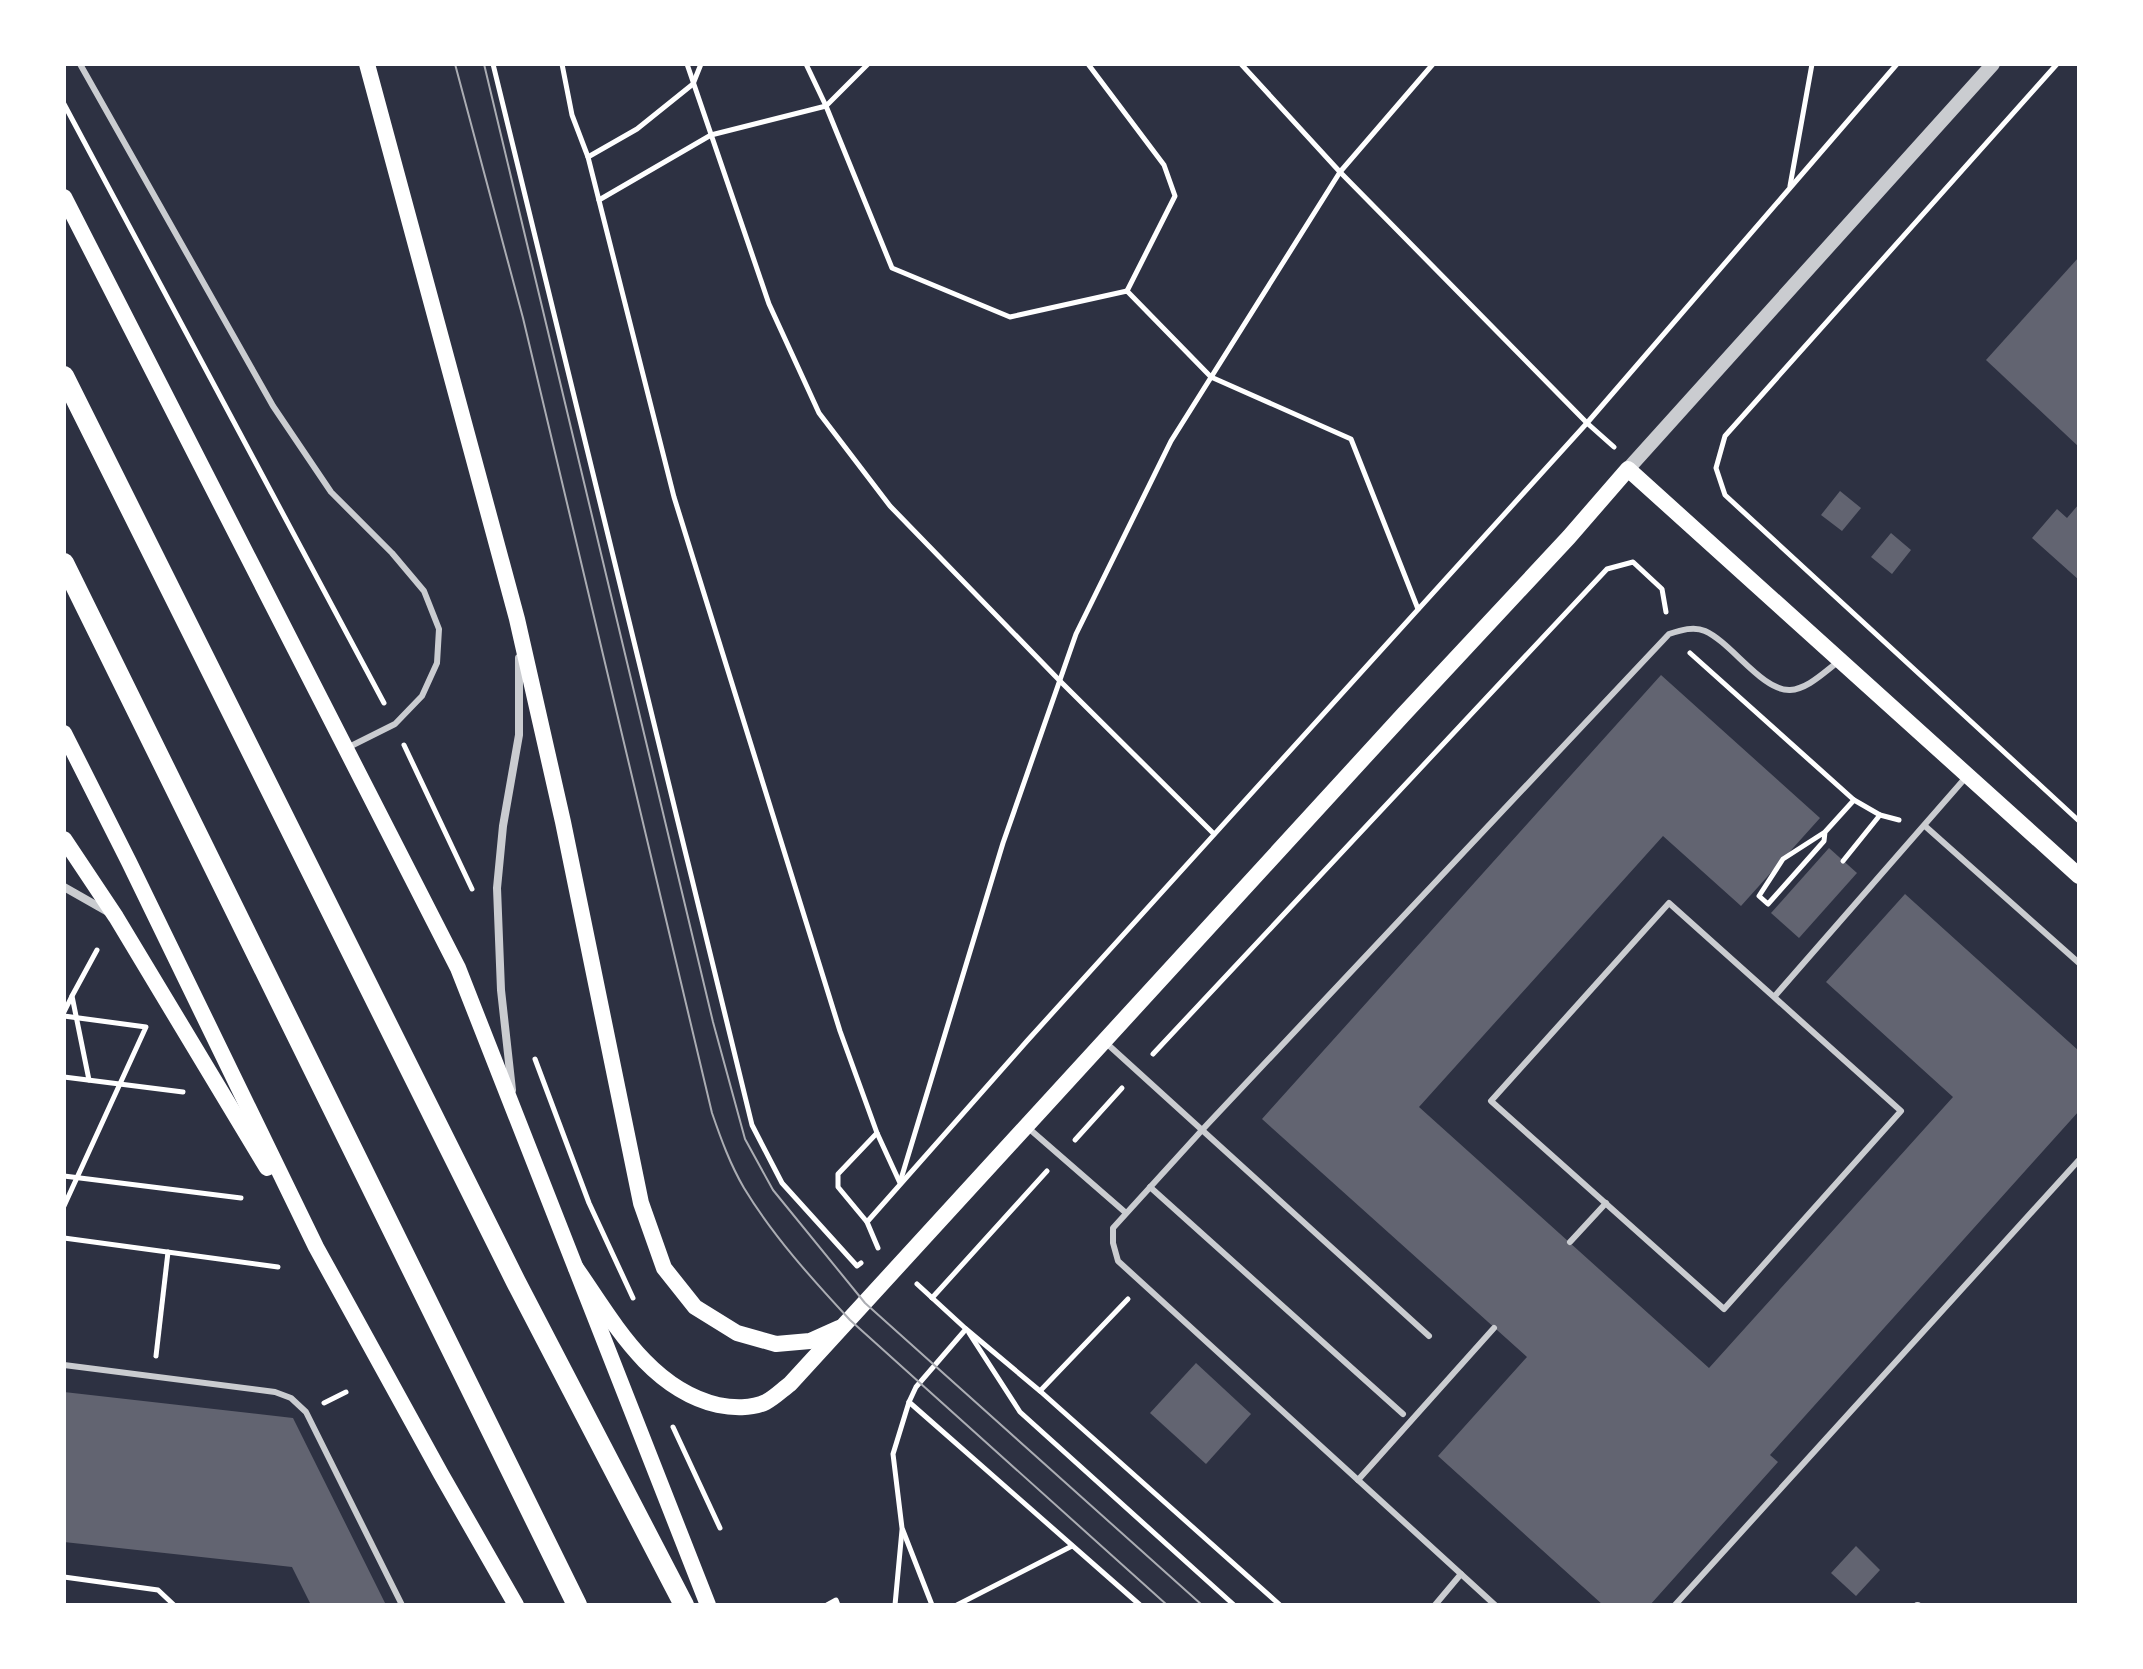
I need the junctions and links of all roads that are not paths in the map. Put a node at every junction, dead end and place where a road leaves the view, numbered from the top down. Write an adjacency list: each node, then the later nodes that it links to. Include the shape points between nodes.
1 (80, 64): 11 (lane, via 273,406 331,492 424,591 439,629 437,663 422,696 395,724)
2 (367, 64): 8 (main road)
3 (1993, 64): 6 (street)
4 (64, 197): 11 (main road)
5 (64, 376): 41 (main road, via 516,1282)
6 (1628, 469): 9 (main road); 20 (main road)
7 (64, 563): 40 (main road)
8 (517, 619): 21 (street, via 519,735 497,888); 31 (main road, via 641,1203 664,1268 695,1307 737,1333 776,1344 810,1341)
9 (1841, 660): 12 (main road); 23 (lane, via 1807,685 1775,688 1704,630 1669,634)
10 (64, 733): 29 (main road)
11 (347, 748): 21 (main road, via 458,968)
12 (1967, 776): 13 (lane); 15 (main road)
13 (1925, 826): 18 (lane); 19 (lane)
14 (64, 839): 17 (main road)
15 (2079, 876)
16 (64, 887): 17 (street)
17 (116, 917): 29 (main road)
18 (2079, 963)
19 (1774, 997): 26 (lane, via 1669,903 1491,1101); 26 (lane, via 1901,1111 1724,1309)
20 (1104, 1041): 22 (main road); 23 (lane)
21 (514, 1107): 30 (main road)
22 (1026, 1126): 27 (lane); 31 (main road)
23 (1203, 1129): 25 (lane); 33 (lane)
24 (2079, 1160): 45 (lane)
25 (1150, 1187): 27 (lane); 35 (lane)
26 (1606, 1203): 28 (lane)
27 (1126, 1213): 36 (lane, via 1113,1228 1118,1261)
28 (1570, 1242)
29 (316, 1247): 39 (main road)
30 (576, 1268): 31 (main road, via 631,1347 670,1385 702,1401 733,1408 764,1404); 42 (main road)
31 (844, 1326)
32 (1494, 1328): 36 (lane)
33 (1429, 1336)
34 (64, 1365): 38 (lane, via 291,1398 306,1412)
35 (1403, 1414)
36 (1358, 1480): 37 (lane)
37 (1461, 1574): 43 (lane); 44 (lane)
38 (402, 1605)
39 (516, 1605)
40 (577, 1605)
41 (684, 1605)
42 (708, 1605)
43 (1435, 1605)
44 (1495, 1605)
45 (1675, 1605)

